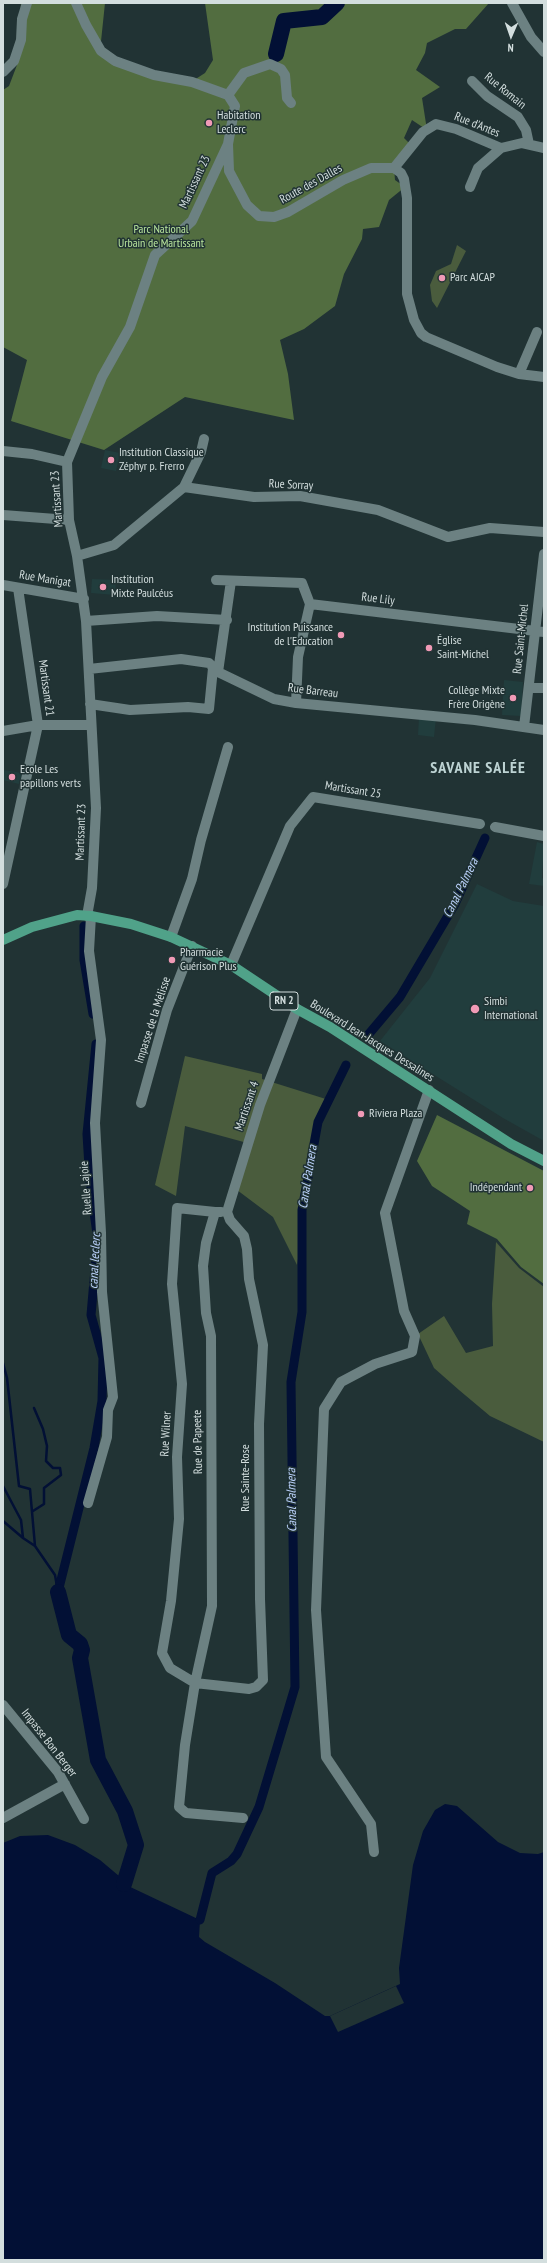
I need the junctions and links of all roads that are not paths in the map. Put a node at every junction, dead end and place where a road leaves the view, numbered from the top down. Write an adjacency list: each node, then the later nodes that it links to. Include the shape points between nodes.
1 (27, 3): 5 (street, via 22,19 21,40 14,61)
2 (76, 3): 7 (street, via 101,51 115,61 154,75 192,82)
3 (512, 3): 4 (street, via 531,37)
4 (544, 52)
5 (3, 72)
6 (472, 81): 10 (street, Rue Romain, via 487,96 518,117 526,130)
7 (228, 95): 8 (street, via 244,73 270,64 285,74 287,98); 9 (street, Route des Dalles, via 235,106)
8 (292, 103)
9 (228, 144): 13 (street, Route des Dalles, via 229,171 233,183 247,205 259,216 274,217 288,212 343,180 371,168); 20 (street, Martissant 23, via 192,221 155,255 130,326 102,377)
10 (528, 144): 11 (street, Rue d'Antes); 12 (street, Rue d'Antes)
11 (501, 148): 13 (street, Rue d'Antes, via 456,129 436,124 424,132); 14 (street, via 478,168)
12 (544, 148)
13 (394, 168): 16 (street, via 404,179 407,198 407,294 414,320 421,333 466,354)
14 (470, 187)
15 (537, 332): 16 (street)
16 (519, 374): 17 (street)
17 (544, 377)
18 (204, 439): 21 (street, via 201,452)
19 (3, 451): 20 (street)
20 (67, 462): 23 (street, Martissant 23)
21 (184, 487): 24 (street, Rue Sorray, via 254,497 300,496 372,509 448,537 490,528); 26 (street, via 114,545)
22 (3, 514): 23 (street)
23 (69, 520): 26 (street, Martissant 23)
24 (544, 532)
25 (544, 554): 35 (street, Rue Saint-Michel)
26 (77, 556): 31 (street, Martissant 23)
27 (216, 580): 28 (street)
28 (231, 581): 32 (street, via 302,582); 33 (street)
29 (3, 585): 30 (street, Rue Manigat)
30 (18, 588): 31 (street, Rue Manigat); 42 (street, Martissant 21)
31 (84, 599): 34 (street, Martissant 23)
32 (310, 604): 35 (street, Rue Lily); 40 (street, via 298,657)
33 (227, 620): 34 (street, via 157,616); 37 (street)
34 (86, 621): 36 (street, Martissant 23)
35 (540, 631): 38 (street, Rue Saint-Michel)
36 (89, 669): 37 (street, Rue Barreau, via 181,660 209,663); 41 (street, Martissant 23)
37 (216, 670): 40 (street, Rue Barreau, via 274,699); 41 (street, via 209,709 188,707 130,710)
38 (529, 688): 39 (street); 44 (street, Rue Saint-Michel)
39 (544, 688)
40 (296, 703): 44 (street, Rue Barreau)
41 (90, 704): 43 (street, Martissant 23)
42 (38, 725): 43 (street); 46 (street); 51 (street, Martissant 21)
43 (91, 725): 52 (street, Martissant 23, via 96,808)
44 (524, 727): 45 (street, Rue Barreau)
45 (544, 730)
46 (3, 731)
47 (228, 747): 53 (street, via 192,879)
48 (480, 824): 56 (street, Martissant 25, via 313,797 290,826)
49 (495, 828): 50 (street)
50 (544, 836)
51 (3, 884)
52 (89, 916): 53 (main road, Boulevard Jean-Jacques Dessalines / RN 2, via 131,924); 54 (main road, Boulevard Jean-Jacques Dessalines / RN 2, via 62,918 32,927); 63 (street, Ruelle Lajoie, via 88,951 102,1040 94,1122 102,1292 113,1397 108,1410 108,1437)
53 (171, 937): 55 (main road, Boulevard Jean-Jacques Dessalines / RN 2)
54 (3, 940)
55 (192, 946): 56 (main road, Boulevard Jean-Jacques Dessalines / RN 2); 59 (street, Impasse de la Mélisse, via 167,1010)
56 (231, 965): 57 (main road, Boulevard Jean-Jacques Dessalines / RN 2)
57 (297, 1009): 58 (main road, Boulevard Jean-Jacques Dessalines / RN 2); 62 (street, Martissant 4, via 260,1105)
58 (429, 1090): 60 (main road, Boulevard Jean-Jacques Dessalines / RN 2, via 511,1144); 70 (street, via 385,1213 404,1311 415,1336 412,1352 375,1364 341,1382 324,1410 316,1610 326,1757 371,1824)
59 (141, 1103)
60 (544, 1161)
61 (215, 1212): 62 (street); 64 (street, Rue de Papeete, via 206,1243 203,1266 206,1313 211,1336 212,1606); 64 (street, Rue Wilner, via 177,1208 172,1284 182,1384 177,1457 178,1534 172,1601 162,1653 170,1668)
62 (227, 1212): 64 (street, Rue Sainte-Rose, via 230,1220 244,1236 249,1280 263,1345 259,1424 263,1680 256,1687 249,1689)
63 (88, 1503)
64 (195, 1683): 69 (street, Rue de Papeete, via 179,1807 186,1813)
65 (3, 1705): 66 (street, Impasse Bon Berger)
66 (65, 1784): 67 (street); 68 (street, Impasse Bon Berger)
67 (3, 1818)
68 (84, 1818)
69 (243, 1818)
70 (374, 1852)

